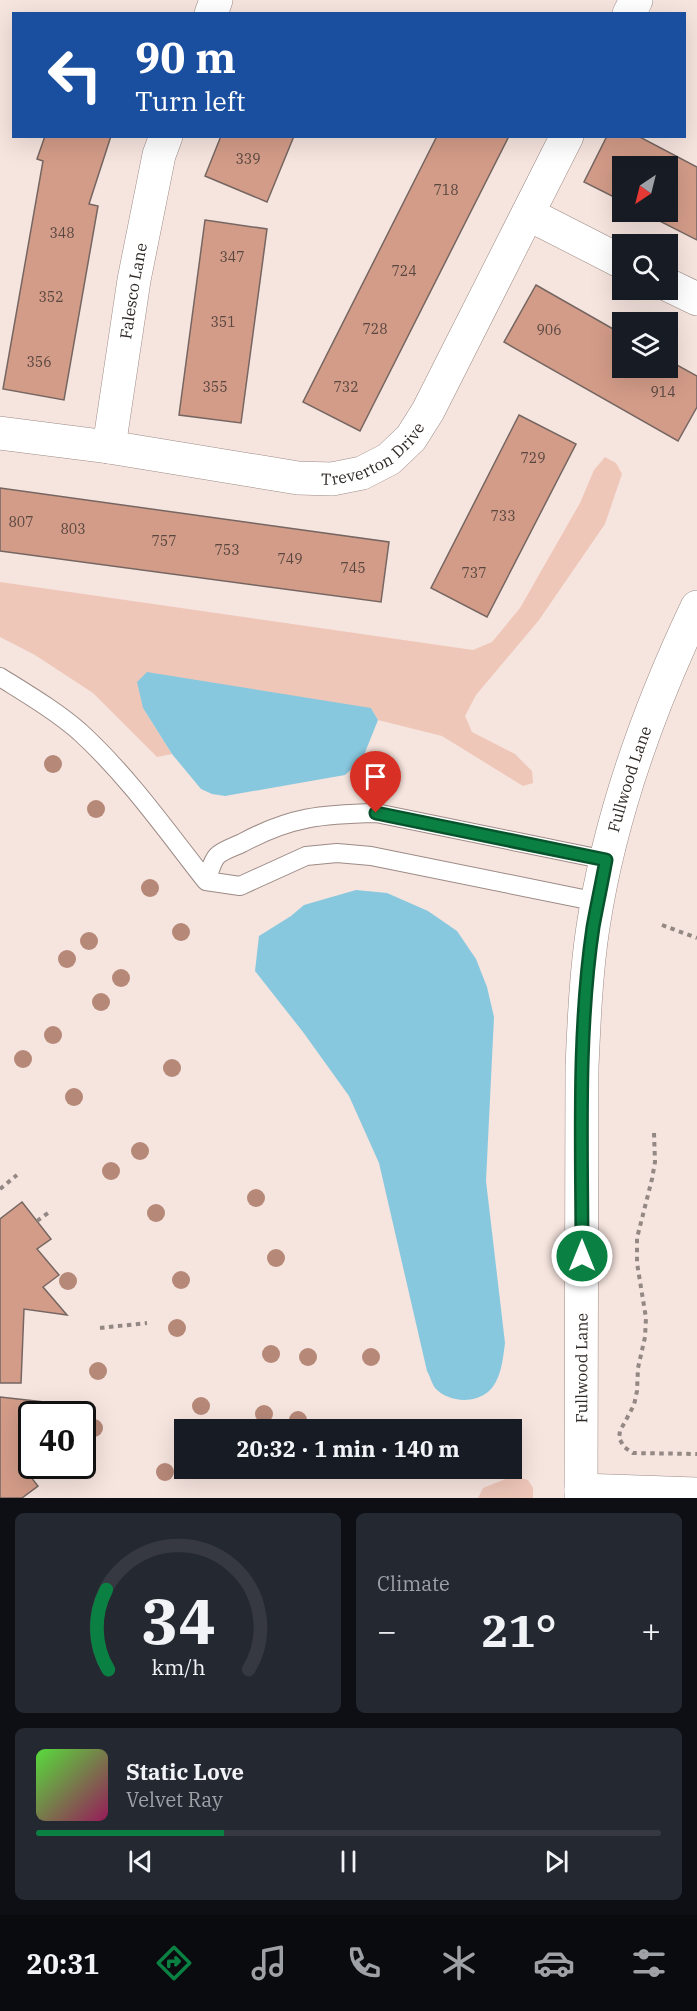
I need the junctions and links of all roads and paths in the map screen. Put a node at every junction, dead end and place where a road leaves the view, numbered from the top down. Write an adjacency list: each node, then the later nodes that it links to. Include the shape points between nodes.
1 (165, 138): 8 (street, Falesco Lane, via 134,280)
2 (566, 138): 3 (street, Treverton Drive)
3 (528, 214): 4 (street); 8 (street, Treverton Drive, via 428,411 411,438 389,459 363,473 332,479 298,478)
4 (612, 257)
5 (678, 290): 6 (street)
6 (697, 300)
7 (0, 433): 8 (street, Treverton Drive)
8 (109, 447)
9 (697, 607): 11 (street, Fullwood Lane, via 649,718)
10 (0, 677): 12 (lane, via 79,731 124,776)
11 (606, 860): 12 (lane, via 376,813 351,814 288,822 264,831 216,856); 13 (street, Fullwood Lane)
12 (206, 881): 13 (lane, via 240,886 306,856 337,853 371,856)
13 (598, 902): 24 (street, Fullwood Lane, via 582,1067)
14 (662, 925): 15 (path)
15 (697, 938)
16 (654, 1133): 23 (path, via 655,1162 637,1238 645,1337 634,1405 619,1438 633,1453)
17 (17, 1175): 18 (path)
18 (0, 1189)
19 (48, 1213): 20 (path)
20 (37, 1221)
21 (147, 1323): 22 (path)
22 (100, 1328)
23 (697, 1454)
24 (581, 1494): 25 (street)
25 (697, 1494)

